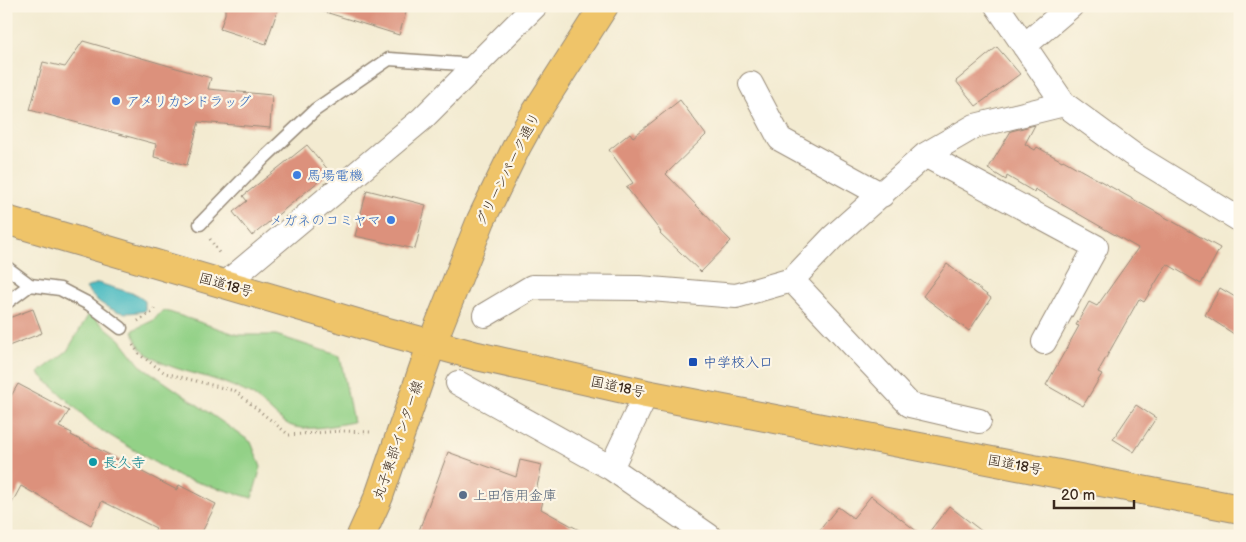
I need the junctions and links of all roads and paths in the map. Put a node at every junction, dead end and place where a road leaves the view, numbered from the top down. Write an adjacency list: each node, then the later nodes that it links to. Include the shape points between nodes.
1 (535, 6): 6 (street)
2 (604, 6): 22 (main road, グリーンパーク通り, via 517,146 481,220)
3 (997, 6): 5 (street)
4 (1071, 6): 5 (street)
5 (1024, 46): 8 (street)
6 (476, 65): 13 (lane, via 389,59 315,110); 16 (street, via 422,119)
7 (751, 84): 10 (street, via 780,139)
8 (1064, 104): 9 (street, via 975,126); 12 (street, via 1132,154)
9 (925, 155): 10 (street); 21 (street, via 1096,247)
10 (882, 195): 15 (street, via 833,237)
11 (6, 220): 16 (main road, 国道18号)
12 (1240, 220)
13 (200, 224)
14 (6, 266): 17 (lane)
15 (792, 280): 19 (street, via 736,296 639,288 532,287); 25 (street, via 910,405)
16 (225, 284): 22 (main road, 国道18号, via 384,332)
17 (30, 285): 18 (lane); 20 (lane, via 60,289 89,304)
18 (6, 303)
19 (485, 315)
20 (120, 328): 26 (path, via 140,355 165,373 235,391 289,435)
21 (1044, 342)
22 (432, 343): 24 (main road, 国道18号); 29 (main road, 丸子東部インター線)
23 (458, 382): 27 (street)
24 (646, 394): 27 (street); 28 (main road, 国道18号)
25 (979, 421)
26 (373, 432)
27 (611, 468): 30 (street)
28 (1240, 509)
29 (362, 536)
30 (709, 536)

